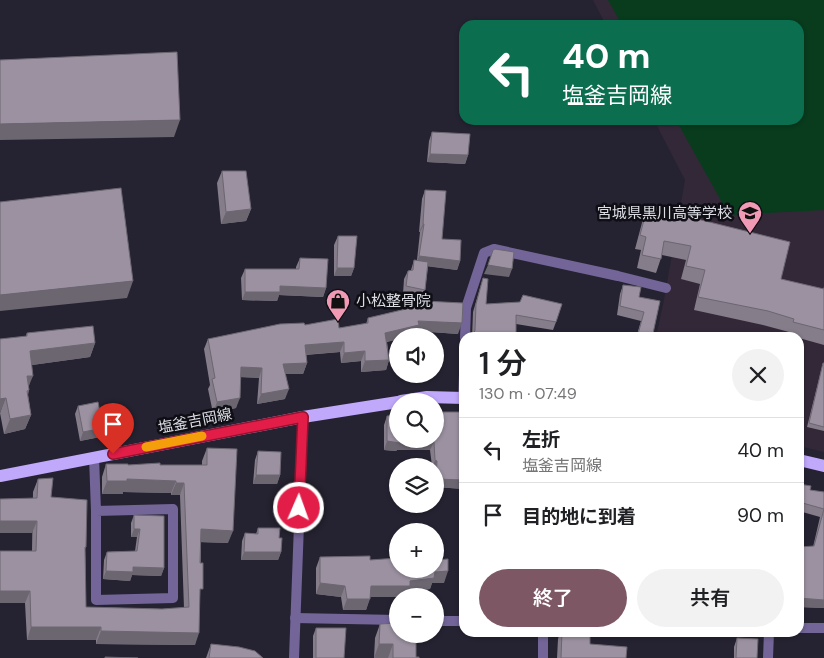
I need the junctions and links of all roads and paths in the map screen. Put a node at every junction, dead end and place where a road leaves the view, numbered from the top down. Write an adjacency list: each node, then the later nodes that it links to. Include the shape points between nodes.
1 (666, 288): 2 (street, via 494,249 484,253 466,308)
2 (465, 332)
3 (444, 397): 4 (main road, 塩釜吉岡線)
4 (459, 398)
5 (389, 404): 6 (main road, 塩釜吉岡線)
6 (303, 417): 7 (main road, 塩釜吉岡線); 12 (street)
7 (94, 457): 10 (main road, 塩釜吉岡線); 11 (street)
8 (804, 461): 9 (main road)
9 (824, 466)
10 (0, 476)
11 (96, 511): 11 (street, via 173,509 173,598 96,600)
12 (295, 618): 13 (street); 20 (street)
13 (389, 620)
14 (444, 621): 15 (street)
15 (459, 621)
16 (804, 628): 17 (street)
17 (824, 628)
18 (543, 637): 21 (street)
19 (769, 637): 22 (street)
20 (294, 658)
21 (543, 658)
22 (768, 658)

